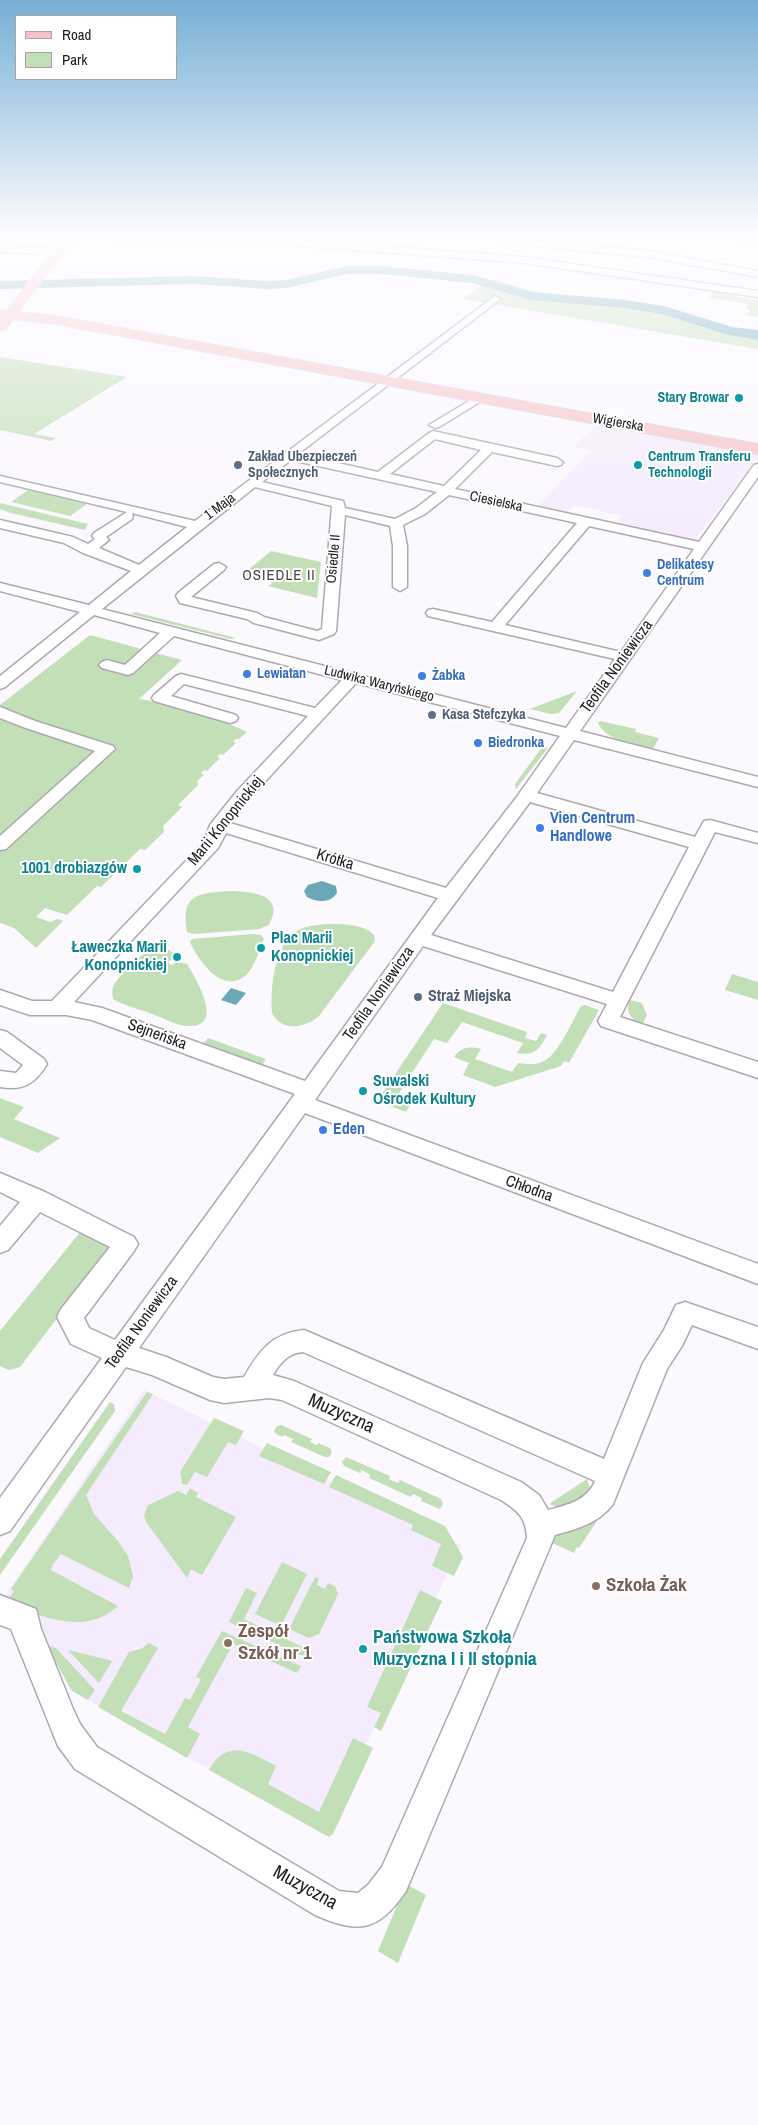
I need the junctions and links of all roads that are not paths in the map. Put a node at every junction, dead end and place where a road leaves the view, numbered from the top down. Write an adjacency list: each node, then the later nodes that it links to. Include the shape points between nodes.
1 (127, 333): 3 (main road, Wigierska)
2 (450, 333): 3 (street, 1 Maja)
3 (387, 381): 4 (main road, Wigierska); 8 (street, 1 Maja)
4 (479, 398): 5 (street); 7 (main road, Wigierska)
5 (435, 425)
6 (490, 448): 9 (street); 11 (street, via 433,435); 14 (street)
7 (758, 448)
8 (290, 456): 11 (street, Ciesielska); 13 (street, 1 Maja)
9 (557, 462)
10 (758, 468): 23 (street, Teofila Noniewicza)
11 (380, 476): 14 (street, Ciesielska)
12 (2, 479): 20 (street)
13 (252, 483): 15 (street, via 339,504); 20 (street, 1 Maja)
14 (445, 491): 17 (street, Ciesielska); 19 (street, via 407,520)
15 (338, 510): 19 (street); 30 (street, Osiedle II, via 329,631 319,636)
16 (127, 516): 22 (street, via 99,536 102,540)
17 (586, 521): 23 (street, Ciesielska); 31 (street)
18 (0, 524): 22 (street)
19 (396, 524): 26 (street, via 400,546)
20 (197, 525): 25 (street, 1 Maja)
21 (0, 534): 22 (street, via 63,548)
22 (83, 547): 25 (street)
23 (702, 547): 34 (street, Teofila Noniewicza)
24 (218, 567): 30 (street, Osiedle II, via 183,596 185,600)
25 (140, 570): 28 (street, 1 Maja)
26 (400, 587)
27 (2, 590): 28 (street, Ludwika Waryńskiego)
28 (91, 611): 32 (street, Ludwika Waryńskiego); 37 (street, 1 Maja)
29 (433, 613): 31 (street)
30 (259, 620): 33 (street)
31 (496, 627): 34 (street)
32 (171, 632): 33 (street, Ludwika Waryńskiego); 36 (street, via 128,670)
33 (239, 639): 38 (street, Ludwika Waryńskiego)
34 (624, 657): 43 (street, Teofila Noniewicza)
35 (5, 663): 37 (street)
36 (107, 666)
37 (22, 667): 39 (street, 1 Maja)
38 (353, 677): 41 (street, Marii Konopnickiej); 43 (street, Ludwika Waryńskiego)
39 (0, 684)
40 (0, 712): 49 (street, via 107,749)
41 (318, 714): 42 (street, via 181,679 160,698); 46 (street, Marii Konopnickiej)
42 (230, 718)
43 (568, 734): 44 (street, Ludwika Waryńskiego); 45 (street, Teofila Noniewicza)
44 (758, 782)
45 (527, 796): 48 (street); 50 (street, Teofila Noniewicza)
46 (219, 825): 50 (street, Krótka); 54 (street, Marii Konopnickiej, via 212,844)
47 (758, 838): 48 (street, via 710,825)
48 (698, 844): 53 (street, via 676,893)
49 (0, 845)
50 (450, 895): 51 (street, Teofila Noniewicza)
51 (419, 938): 53 (street); 58 (street, Teofila Noniewicza)
52 (0, 997): 54 (street, Sejneńska, via 30,1008)
53 (617, 1000): 56 (street, via 608,1021)
54 (57, 1008): 58 (street, Sejneńska, via 95,1013)
55 (0, 1037): 57 (street, via 36,1064 24,1080)
56 (758, 1070)
57 (0, 1079)
58 (305, 1097): 62 (street, Chłodna); 64 (street, Teofila Noniewicza)
59 (0, 1182): 60 (street)
60 (37, 1199): 61 (street); 64 (street, Muzyczna, via 126,1244 70,1317 80,1336)
61 (0, 1243)
62 (758, 1274)
63 (758, 1338): 66 (street, via 685,1313 656,1363)
64 (119, 1354): 65 (street, Muzyczna, via 157,1365 210,1388 224,1391); 67 (street, Teofila Noniewicza)
65 (251, 1389): 66 (street, via 273,1353 295,1340 304,1341); 68 (street, Muzyczna, via 285,1388 511,1491 530,1505)
66 (611, 1475): 68 (street, via 603,1495 592,1509)
67 (0, 1521)
68 (541, 1525): 69 (street, Muzyczna, via 541,1538 534,1556 394,1879 371,1906 355,1912 327,1903 86,1758 58,1713 25,1620)
69 (0, 1610)

